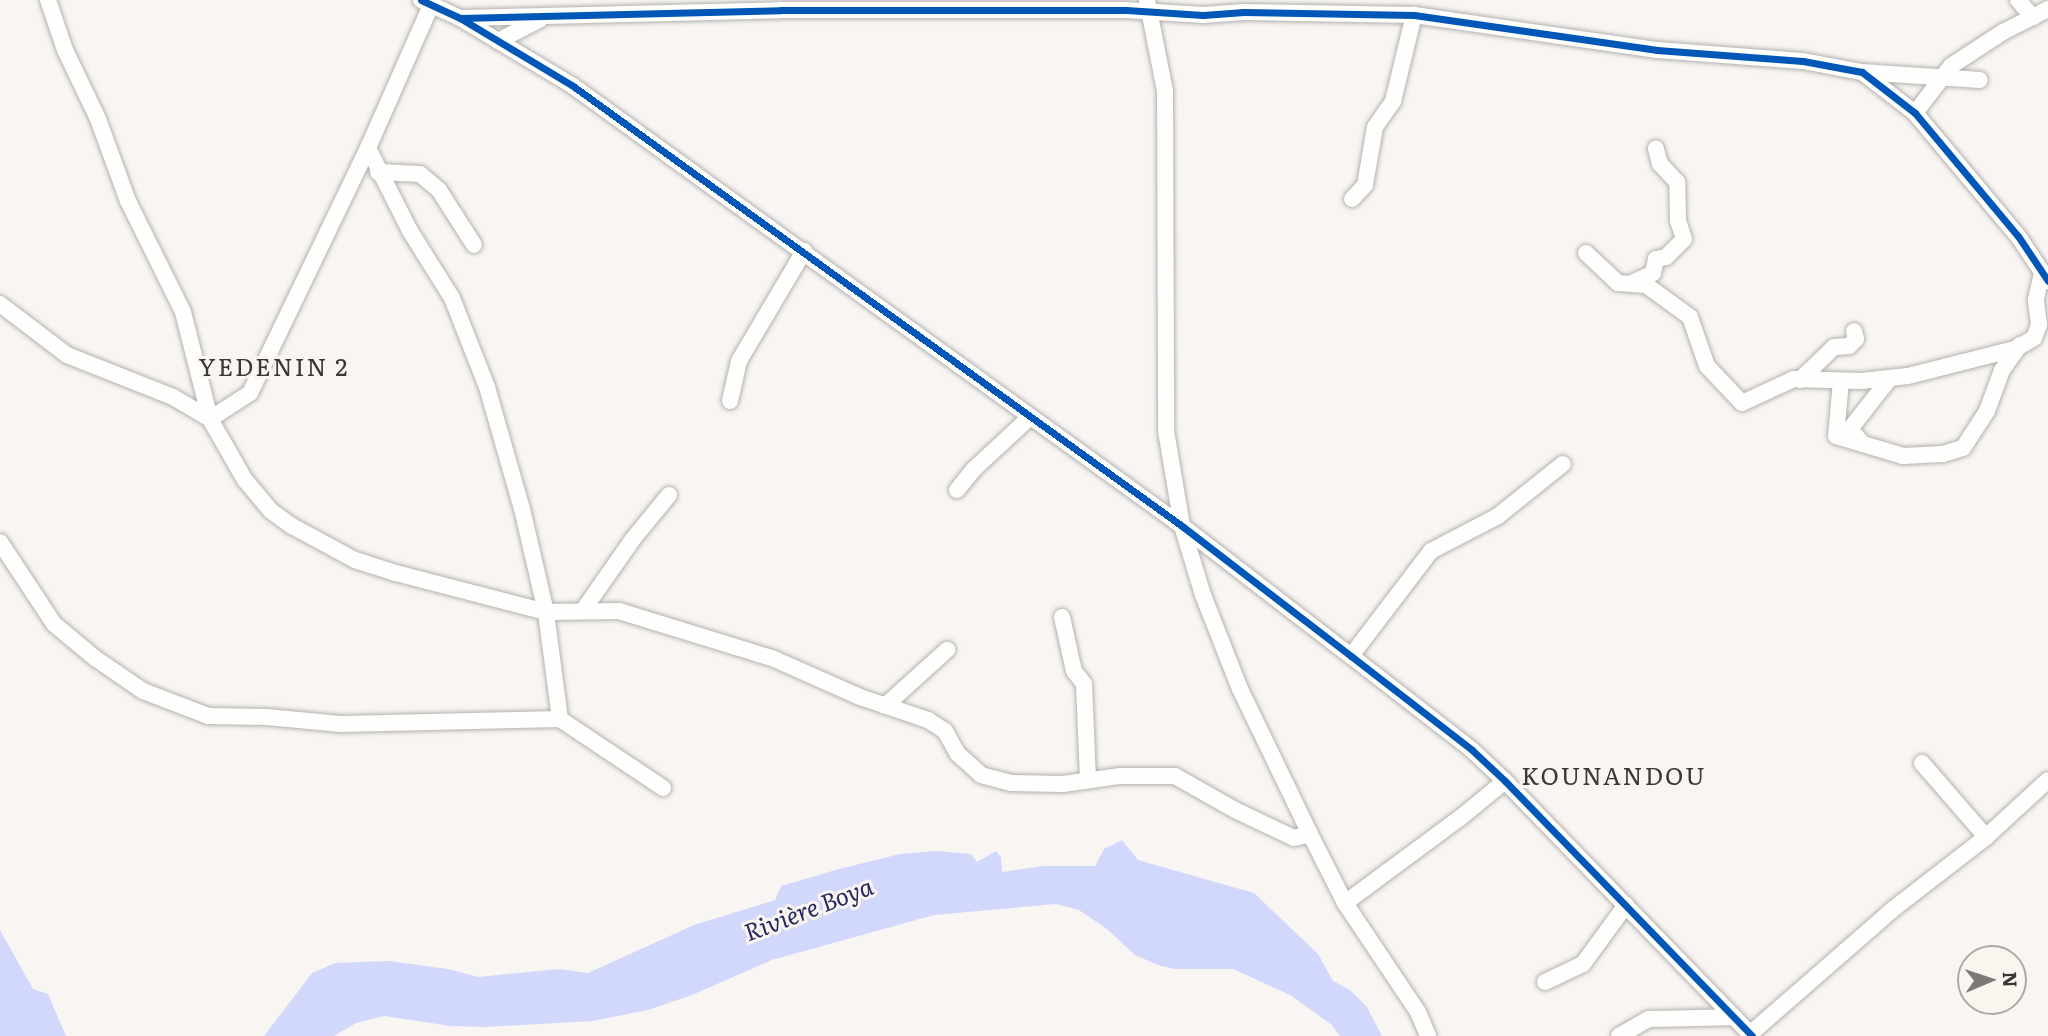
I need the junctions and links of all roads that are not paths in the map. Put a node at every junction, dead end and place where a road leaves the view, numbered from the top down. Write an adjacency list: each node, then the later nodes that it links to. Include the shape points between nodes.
1 (48, 0): 32 (street, via 133,212 183,312)
2 (2018, 0): 6 (street)
3 (426, 2): 9 (street); 15 (street)
4 (700, 6): 5 (street); 8 (street)
5 (1149, 6): 7 (street, via 1203,15); 37 (street, via 1166,91 1166,431)
6 (2041, 13): 12 (street, via 1951,66)
7 (1414, 15): 11 (street, via 1657,50 1802,61); 18 (street, via 1393,101 1375,127 1365,185)
8 (543, 17): 9 (street); 10 (street)
9 (460, 18): 10 (street)
10 (498, 41): 20 (street, via 573,86)
11 (1862, 72): 12 (street); 14 (street)
12 (1942, 78): 13 (street); 14 (street)
13 (1980, 80)
14 (1915, 113): 22 (street, via 2018,236)
15 (368, 148): 17 (street); 32 (street, via 250,393)
16 (1656, 149): 23 (street, via 1660,164 1677,182 1678,221 1684,239 1666,257 1656,259 1653,273)
17 (378, 172): 19 (street, via 420,174 439,190); 40 (street, via 452,298 487,387)
18 (1352, 199)
19 (474, 245)
20 (804, 251): 30 (street, via 739,361); 31 (street)
21 (1586, 253): 23 (street, via 1618,283)
22 (2045, 277): 26 (street, via 2036,299 2039,326 2034,338)
23 (1632, 283): 28 (street, via 1646,285 1690,317 1707,366 1742,403)
24 (0, 304): 32 (street, via 66,355 173,397)
25 (1854, 331): 28 (street, via 1856,339 1849,346 1834,347)
26 (2020, 345): 27 (street, via 1959,365); 33 (street, via 2002,370 1987,411 1963,448 1919,457)
27 (1890, 378): 29 (street); 33 (street, via 1850,429)
28 (1800, 380): 29 (street)
29 (1841, 381): 33 (street, via 1836,436)
30 (730, 401)
31 (1029, 418): 35 (street); 37 (street)
32 (211, 419): 40 (street, via 245,480 271,511 292,526 355,560)
33 (1864, 446)
34 (1563, 464): 43 (street, via 1498,516 1431,551)
35 (957, 490)
36 (669, 495): 39 (street)
37 (1182, 526): 43 (street); 51 (street, via 1203,596 1240,689)
38 (0, 542): 45 (street, via 54,624 143,691 208,716 341,724)
39 (584, 609): 40 (street); 44 (street, via 619,611 690,631 772,658)
40 (546, 612): 45 (street)
41 (1062, 617): 47 (street, via 1074,671 1084,684)
42 (947, 650): 44 (street)
43 (1351, 656): 48 (street)
44 (885, 706): 47 (street, via 928,720 945,731 958,754 981,775 1011,783)
45 (560, 719): 50 (street)
46 (1922, 763): 52 (street)
47 (1088, 780): 51 (street, via 1175,776 1294,838)
48 (1504, 780): 53 (street); 54 (street)
49 (2048, 780): 52 (street)
50 (663, 788)
51 (1310, 834): 53 (street)
52 (1986, 837): 57 (street, via 1892,909)
53 (1345, 903): 58 (street, via 1418,1012)
54 (1626, 905): 55 (street, via 1583,964); 56 (street)
55 (1545, 982)
56 (1734, 1017): 57 (street); 59 (street, via 1649,1019)
57 (1751, 1035)
58 (1428, 1036)
59 (1619, 1036)

